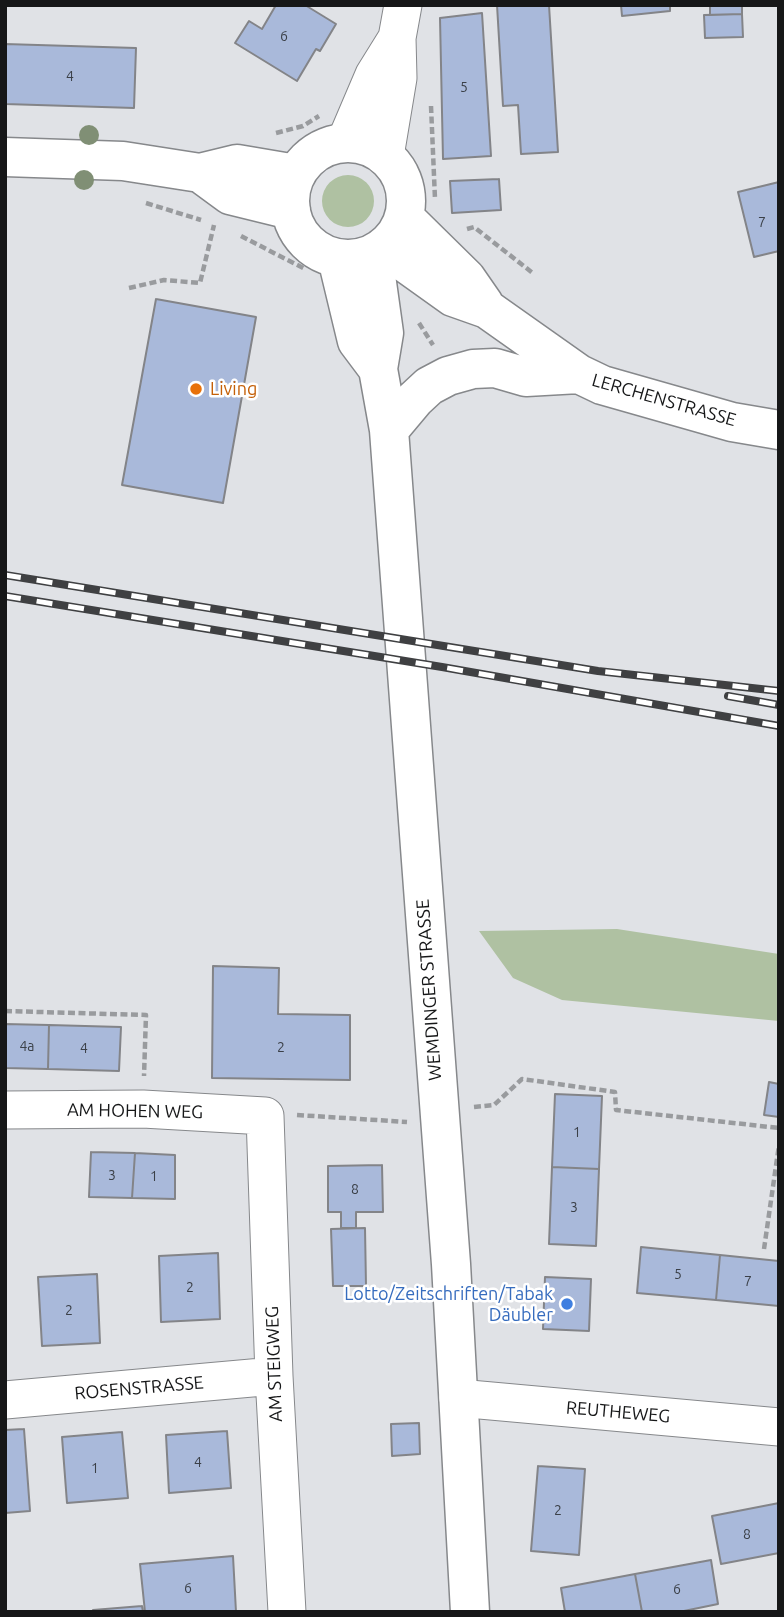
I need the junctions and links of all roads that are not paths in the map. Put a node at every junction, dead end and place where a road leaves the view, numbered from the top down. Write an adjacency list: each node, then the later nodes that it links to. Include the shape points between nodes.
1 (400, 21): 2 (street); 3 (street, via 398,78)
2 (345, 143): 3 (main road); 5 (main road, via 317,152 305,162)
3 (385, 156): 6 (main road, via 396,168 406,200)
4 (5, 157): 5 (main road, via 123,161 201,173 230,195)
5 (293, 192): 6 (main road, via 301,235 311,246)
6 (386, 235): 7 (main road, LERCHENSTRASSE, via 453,298 487,309); 8 (main road, WEMDINGER STRASSE, via 357,341 379,369)
7 (579, 374): 8 (main road, via 526,377 495,368 448,376 429,386); 9 (main road, LERCHENSTRASSE, via 732,422)
8 (389, 430): 13 (main road, WEMDINGER STRASSE)
9 (779, 430)
10 (5, 1110): 11 (street, AM HOHEN WEG, via 143,1109)
11 (265, 1116): 12 (street, AM STEIGWEG)
12 (274, 1376): 14 (street, ROSENSTRASSE); 16 (street, AM STEIGWEG)
13 (458, 1398): 15 (street, REUTHEWEG); 17 (main road, WEMDINGER STRASSE)
14 (5, 1400)
15 (779, 1427)
16 (287, 1612)
17 (470, 1612)

